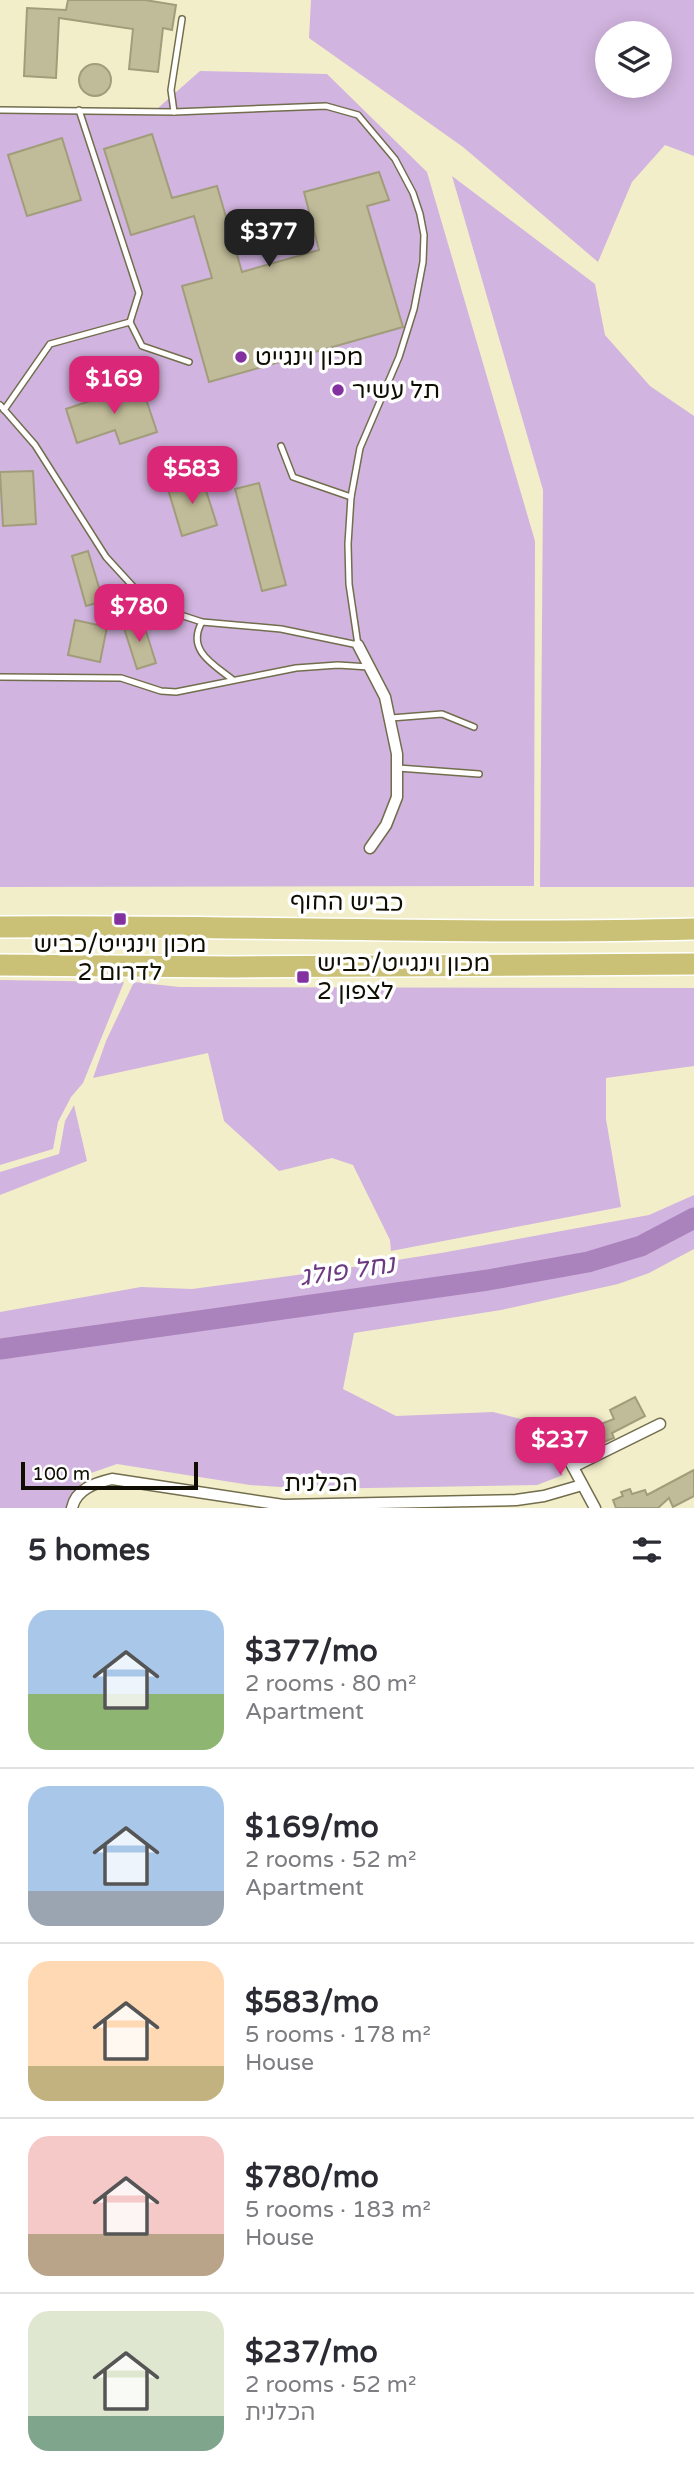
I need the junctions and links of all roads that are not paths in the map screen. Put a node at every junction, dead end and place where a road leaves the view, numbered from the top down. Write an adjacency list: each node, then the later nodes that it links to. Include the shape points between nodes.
1 (182, 19): 4 (lane, via 171,90)
2 (0, 110): 3 (lane)
3 (79, 110): 4 (lane); 5 (lane, via 139,293)
4 (174, 112): 9 (lane, via 326,106 358,115 395,159 413,193 424,235 414,309 400,357 360,448)
5 (130, 322): 6 (lane, via 142,346); 7 (lane, via 50,344)
6 (189, 362)
7 (2, 408): 10 (lane, via 35,445 106,557 150,605)
8 (281, 446): 9 (lane, via 293,477)
9 (351, 497): 11 (lane, via 349,584)
10 (202, 622): 11 (lane, via 281,629); 14 (lane, via 196,632 197,646)
11 (358, 645): 12 (street)
12 (369, 667): 14 (lane, via 296,668); 15 (street)
13 (0, 677): 14 (lane, via 121,678 176,692)
14 (233, 680)
15 (391, 718): 16 (lane, via 442,714); 17 (street)
16 (474, 727)
17 (398, 768): 18 (lane); 19 (street, via 397,797)
18 (479, 774)
19 (370, 848)
20 (0, 927): 21 (highway, כביש החוף)
21 (694, 929)
22 (694, 964): 23 (highway)
23 (0, 965)
24 (660, 1424): 26 (street)
25 (553, 1430): 26 (street)
26 (573, 1466): 27 (street)
27 (582, 1485): 28 (street, הכלנית, via 516,1500 283,1505 112,1479 79,1493); 29 (street)
28 (72, 1508)
29 (595, 1508)

